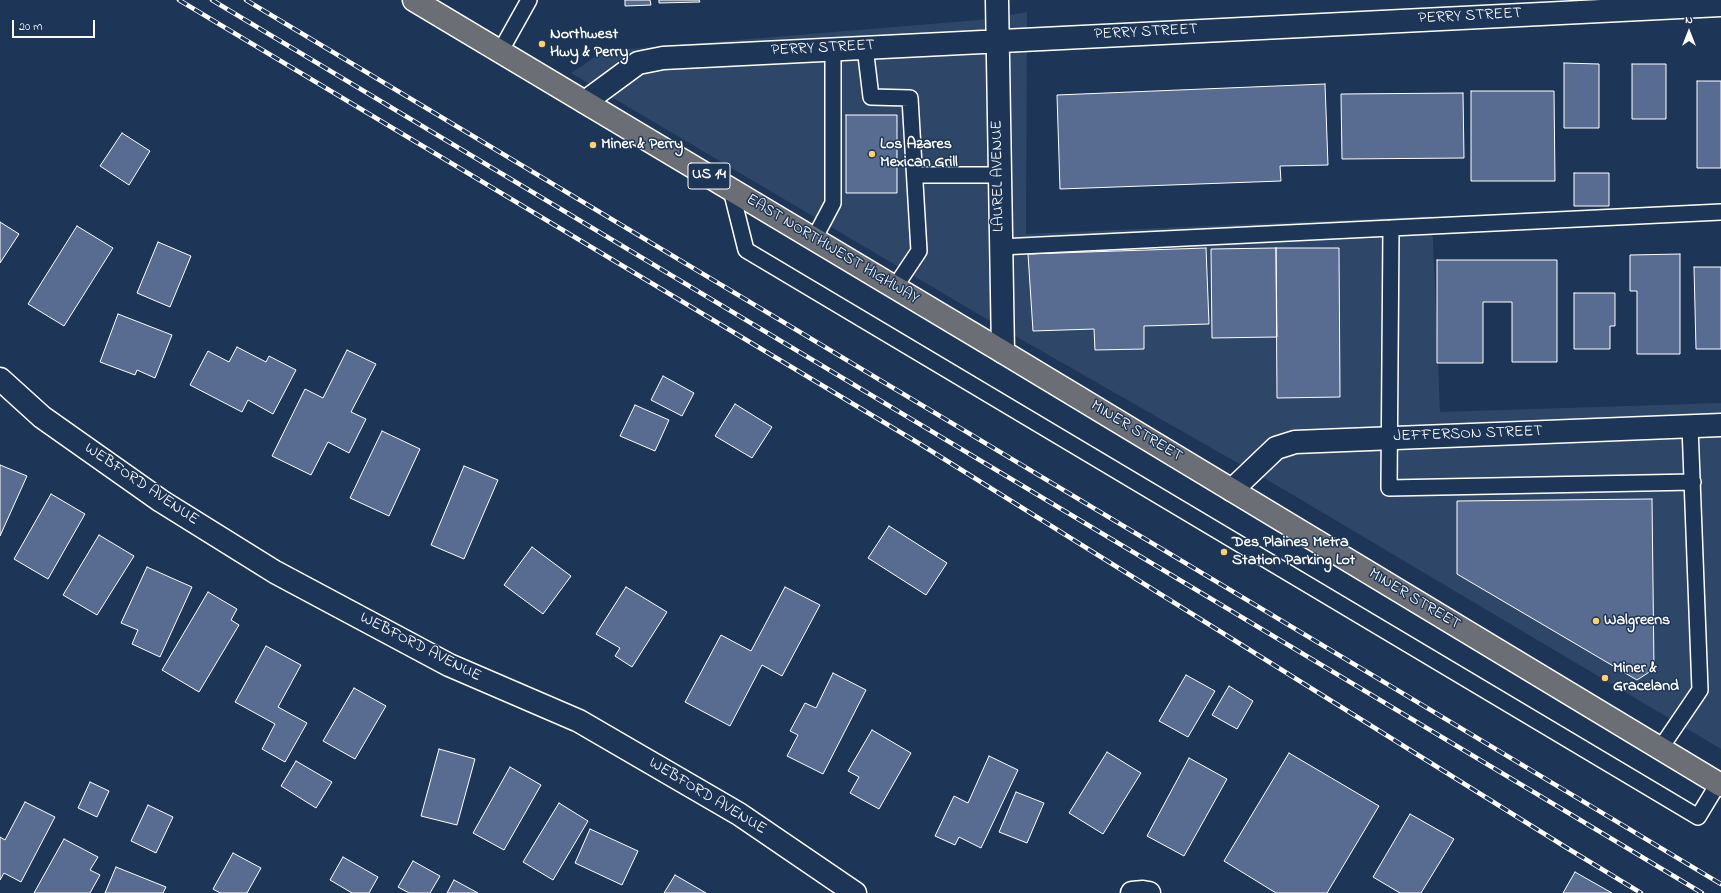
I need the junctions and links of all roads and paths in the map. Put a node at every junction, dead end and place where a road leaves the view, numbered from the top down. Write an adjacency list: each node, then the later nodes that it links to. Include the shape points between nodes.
1 (414, 0): 8 (main road, EAST NORTHWEST HIGHWAY / US 14)
2 (529, 0): 8 (lane)
3 (998, 0): 5 (street, LAUREL AVENUE)
4 (1721, 5): 5 (street, PERRY STREET)
5 (997, 40): 6 (street, PERRY STREET); 11 (street, LAUREL AVENUE)
6 (865, 47): 7 (street, PERRY STREET); 10 (lane, via 870,97 910,98)
7 (833, 49): 9 (street, PERRY STREET, via 663,58 638,63); 15 (lane, via 833,203)
8 (500, 52): 9 (main road, EAST NORTHWEST HIGHWAY / US 14)
9 (584, 102): 12 (main road, EAST NORTHWEST HIGHWAY / US 14)
10 (915, 175): 11 (lane); 17 (lane, via 919,251)
11 (999, 175): 16 (street, LAUREL AVENUE)
12 (731, 190): 15 (main road, EAST NORTHWEST HIGHWAY / US 14); 26 (lane, via 746,250 1698,817 1699,811)
13 (1721, 212): 14 (lane)
14 (1391, 228): 16 (lane); 22 (lane)
15 (814, 239): 17 (main road, EAST NORTHWEST HIGHWAY / US 14)
16 (1000, 247): 18 (street, LAUREL AVENUE)
17 (895, 287): 18 (main road, EAST NORTHWEST HIGHWAY / US 14)
18 (1004, 352): 24 (main road, MINER STREET / US 14)
19 (0, 379): 27 (street, WEBFORD AVENUE, via 42,417 161,500 275,572 449,665 579,721 739,814)
20 (1721, 425): 21 (street, JEFFERSON STREET)
21 (1690, 426): 22 (street, JEFFERSON STREET); 23 (lane)
22 (1390, 438): 23 (lane, via 1389,488); 24 (street, JEFFERSON STREET, via 1295,442 1276,448)
23 (1692, 482): 25 (lane, via 1700,690)
24 (1232, 490): 25 (main road, MINER STREET / US 14)
25 (1660, 749): 26 (main road, MINER STREET / US 14)
26 (1719, 784)
27 (855, 893)
28 (1132, 893): 29 (street)
29 (1149, 893)

